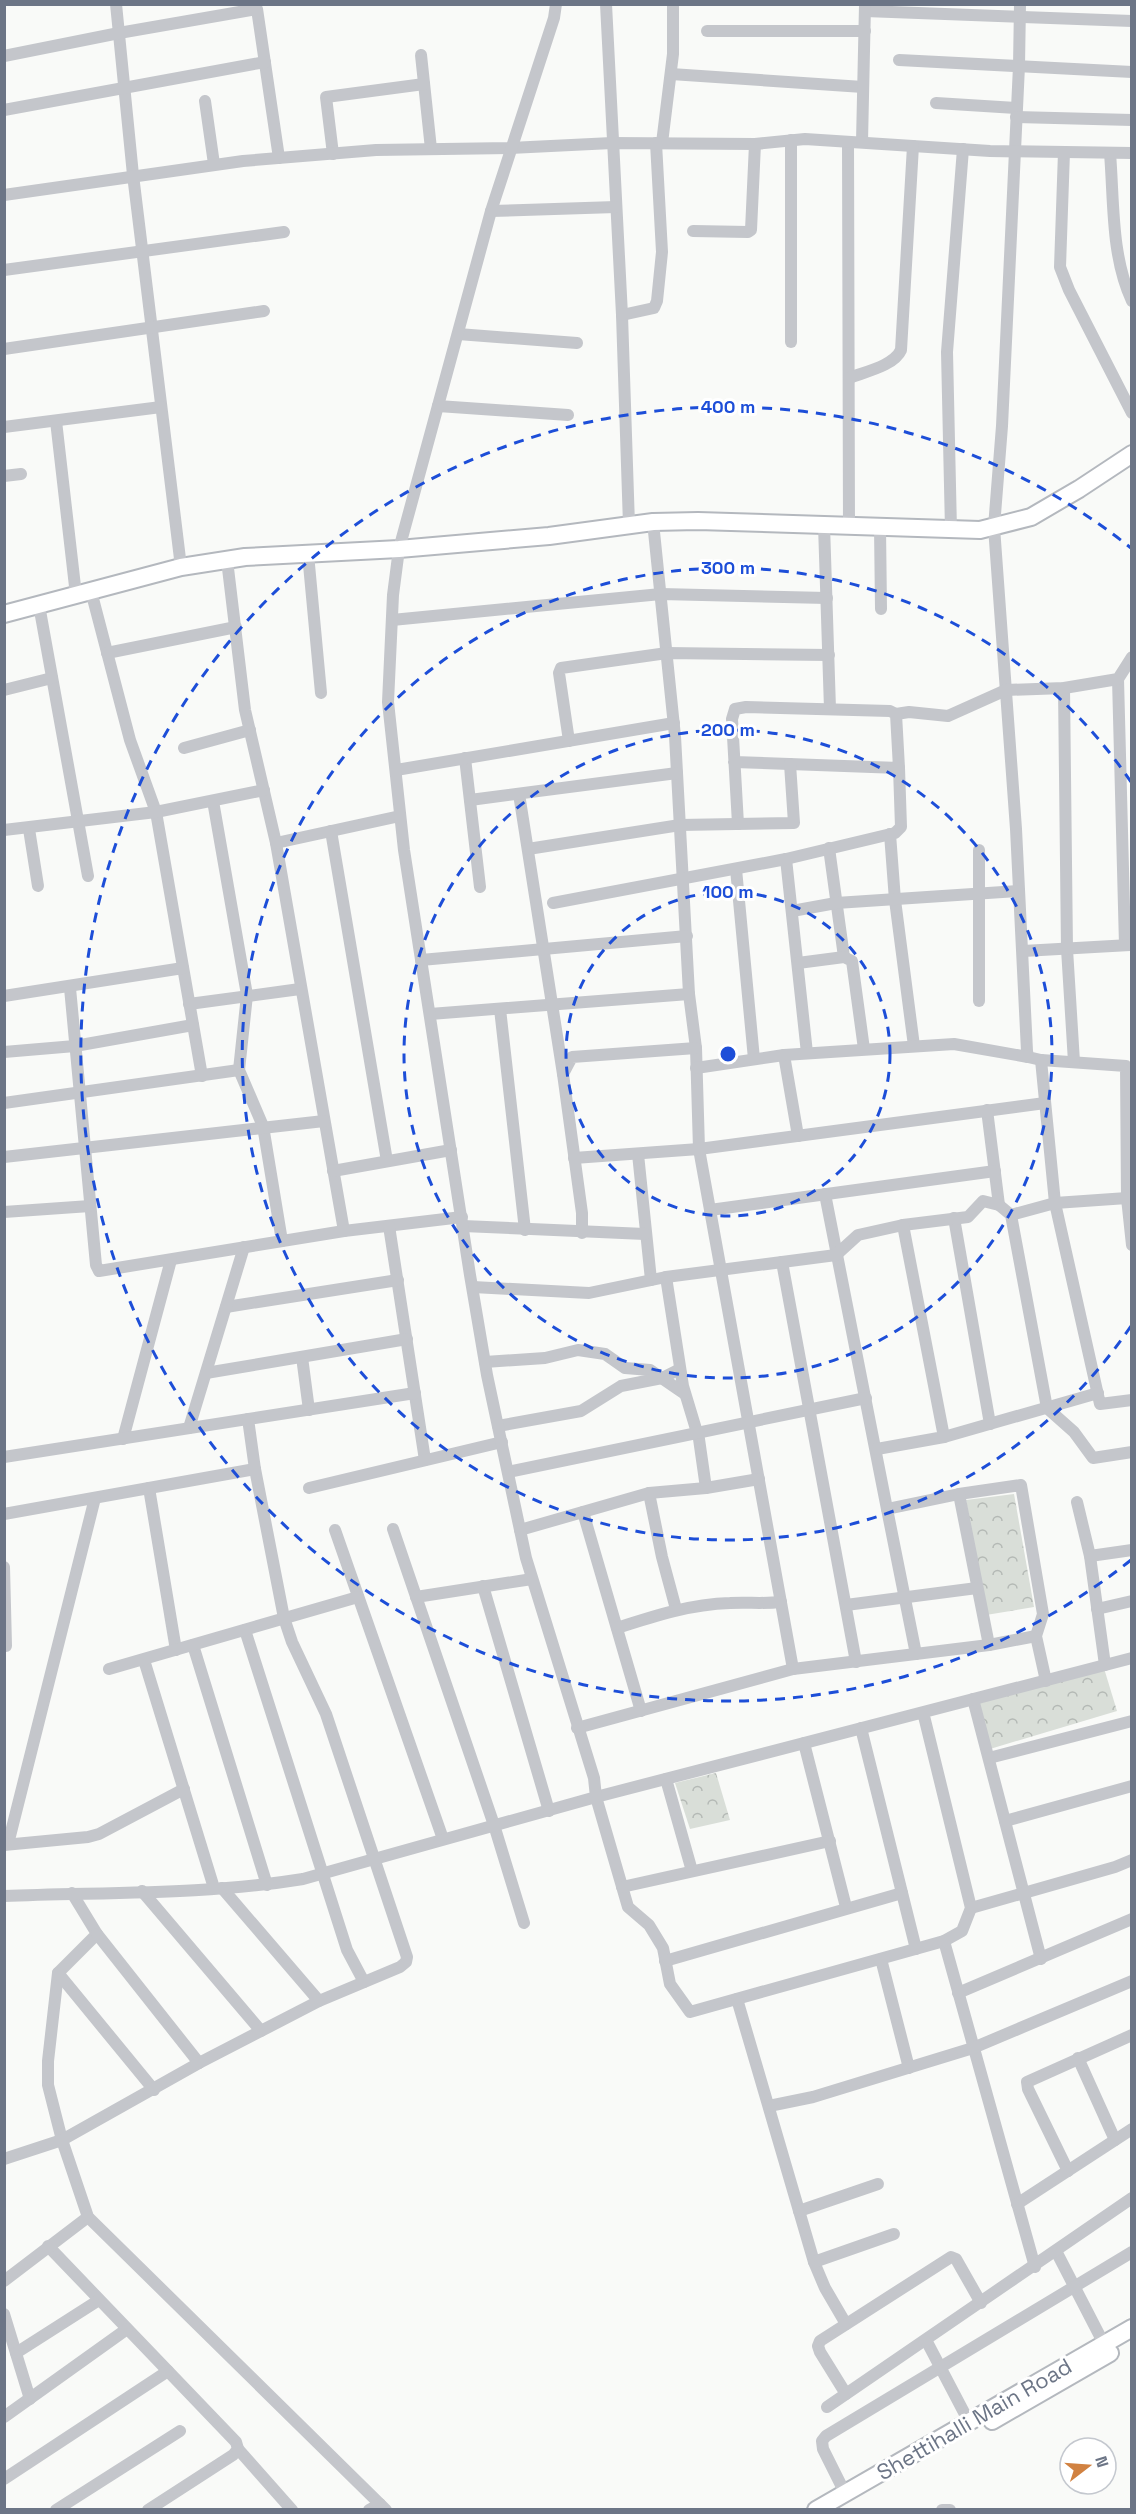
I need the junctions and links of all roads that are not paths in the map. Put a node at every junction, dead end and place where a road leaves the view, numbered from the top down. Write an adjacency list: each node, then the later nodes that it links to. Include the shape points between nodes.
1 (116, 4): 10 (street)
2 (555, 4): 33 (street, via 554,18)
3 (606, 4): 29 (street)
4 (673, 4): 17 (street)
5 (865, 8): 6 (street); 9 (street)
6 (1019, 11): 7 (street); 15 (street)
7 (1131, 21)
8 (707, 31): 9 (street)
9 (865, 31): 20 (street)
10 (119, 33): 11 (street); 14 (street, via 256,9); 19 (street)
11 (4, 56)
12 (421, 56): 18 (street)
13 (898, 60): 15 (street)
14 (265, 62): 19 (street); 41 (street)
15 (1019, 66): 16 (street); 24 (street)
16 (1131, 72)
17 (672, 74): 20 (street); 30 (street)
18 (424, 84): 34 (street); 40 (street, via 326,97)
19 (124, 87): 23 (street); 43 (street)
20 (863, 87): 28 (street)
21 (205, 101): 42 (street)
22 (936, 103): 24 (street)
23 (4, 110)
24 (1016, 113): 25 (street); 36 (street)
25 (1131, 120)
26 (791, 140): 27 (street); 31 (street); 56 (street)
27 (848, 142): 28 (street); 59 (street)
28 (862, 142): 32 (street)
29 (612, 143): 30 (street); 33 (street); 45 (street)
30 (659, 143): 31 (street); 53 (street, via 662,252 657,301 654,308)
31 (755, 144): 47 (street, via 751,230)
32 (913, 146): 35 (street); 59 (street, via 901,350 891,362)
33 (510, 148): 34 (street); 46 (street)
34 (431, 149): 40 (street)
35 (963, 149): 36 (street); 75 (street, via 947,352)
36 (1014, 151): 37 (street); 74 (street)
37 (1064, 152): 38 (street); 62 (street, via 1060,267)
38 (1110, 153): 39 (street); 51 (street, via 1118,260)
39 (1131, 153)
40 (333, 154): 41 (street)
41 (279, 158): 42 (street)
42 (214, 164): 43 (street)
43 (133, 175): 44 (street); 49 (street)
44 (5, 191)
45 (615, 207): 46 (street); 53 (street)
46 (491, 211): 55 (street)
47 (693, 231)
48 (284, 232): 49 (street)
49 (144, 251): 50 (street); 54 (street)
50 (4, 270)
51 (1131, 301)
52 (264, 311): 54 (street)
53 (622, 315): 70 (street)
54 (152, 327): 58 (street); 61 (street)
55 (458, 334): 57 (street); 60 (street)
56 (790, 342)
57 (577, 343)
58 (4, 349)
59 (849, 378): 72 (street)
60 (438, 406): 63 (street); 76 (street)
61 (161, 407): 64 (street); 79 (street)
62 (1131, 413)
63 (568, 415)
64 (56, 421): 65 (street); 80 (street)
65 (4, 427)
66 (1131, 454): 74 (street, via 1031,517)
67 (21, 474): 68 (street)
68 (4, 476)
69 (653, 522): 70 (street); 71 (street); 81 (street)
70 (628, 525): 76 (street)
71 (824, 525): 72 (street); 82 (street)
72 (849, 526): 73 (street)
73 (880, 527): 75 (street); 84 (street)
74 (994, 527): 75 (street); 96 (street)
75 (951, 530)
76 (399, 549): 77 (street); 86 (street)
77 (308, 554): 78 (street); 97 (street)
78 (227, 560): 79 (street); 87 (street)
79 (181, 567): 80 (street)
80 (83, 593): 83 (street); 88 (street)
81 (661, 594): 82 (street); 86 (street); 89 (street)
82 (827, 598): 90 (street)
83 (39, 605): 85 (street); 92 (street)
84 (881, 609)
85 (4, 614)
86 (392, 620): 108 (street, via 388,702)
87 (236, 627): 88 (street); 101 (street)
88 (107, 653): 114 (street, via 130,740)
89 (667, 653): 90 (street); 100 (street); 102 (street, via 561,668)
90 (829, 655): 98 (street)
91 (1131, 657): 93 (street)
92 (52, 678): 95 (street); 116 (street)
93 (1118, 679): 94 (street); 122 (street)
94 (1064, 688): 96 (street); 144 (street)
95 (4, 690)
96 (1006, 690): 99 (street, via 948,716); 134 (street)
97 (321, 693)
98 (830, 709): 99 (street); 105 (street, via 735,709)
99 (896, 714): 107 (street)
100 (674, 723): 102 (street); 109 (street)
101 (250, 730): 103 (street); 110 (street)
102 (569, 741): 104 (street)
103 (184, 748)
104 (465, 758): 108 (street); 112 (street)
105 (734, 762): 106 (street); 117 (street)
106 (790, 764): 107 (street); 117 (street, via 794,823)
107 (899, 768): 123 (street, via 901,827)
108 (396, 770): 115 (street)
109 (677, 773): 111 (street); 118 (street)
110 (264, 790): 113 (street); 124 (street)
111 (519, 794): 112 (street); 126 (street)
112 (470, 800): 133 (street)
113 (213, 801): 114 (street); 153 (street)
114 (156, 812): 116 (street); 149 (street)
115 (400, 816): 121 (street); 147 (street)
116 (78, 821): 119 (street); 130 (street)
117 (738, 824): 118 (street)
118 (680, 825): 126 (street); 131 (street)
119 (29, 829): 120 (street); 132 (street)
120 (4, 830)
121 (331, 831): 124 (street); 190 (street)
122 (1127, 831): 135 (street)
123 (890, 834): 125 (street); 137 (street)
124 (276, 843): 151 (street)
125 (829, 848): 128 (street); 139 (street)
126 (528, 849): 143 (street)
127 (979, 850): 136 (street)
128 (786, 859): 129 (street); 140 (street)
129 (736, 869): 131 (street); 169 (street)
130 (87, 876)
131 (684, 879): 138 (street); 141 (street)
132 (38, 886)
133 (480, 887)
134 (1019, 891): 136 (street); 145 (street)
135 (1128, 892): 142 (street)
136 (979, 894): 137 (street); 155 (street)
137 (895, 900): 139 (street); 162 (street)
138 (553, 903)
139 (836, 903): 140 (street); 146 (street)
140 (792, 911): 148 (street)
141 (687, 936): 143 (street); 152 (street)
142 (1128, 945): 144 (street)
143 (543, 949): 147 (street); 157 (street)
144 (1068, 949): 145 (street); 171 (street)
145 (1023, 951): 168 (street)
146 (844, 957): 148 (street); 164 (street, via 855,970)
147 (421, 960): 159 (street)
148 (798, 963): 166 (street)
149 (183, 968): 150 (street); 156 (street)
150 (70, 987): 154 (street); 161 (street)
151 (300, 989): 153 (street); 181 (street)
152 (689, 994): 157 (street); 163 (street)
153 (247, 995): 156 (street); 173 (street)
154 (4, 996)
155 (979, 1000)
156 (189, 1004): 160 (street)
157 (552, 1005): 158 (street); 174 (street)
158 (500, 1009): 159 (street); 205 (street)
159 (430, 1014): 186 (street)
160 (193, 1025): 161 (street); 175 (street)
161 (75, 1046): 165 (street); 176 (street)
162 (914, 1046): 164 (street); 168 (street, via 965,1044)
163 (696, 1048): 172 (street); 174 (street, via 572,1057)
164 (864, 1049): 166 (street)
165 (4, 1052)
166 (807, 1053): 167 (street)
167 (784, 1055): 169 (street); 183 (street)
168 (1028, 1057): 170 (street)
169 (754, 1059): 172 (street)
170 (1041, 1060): 171 (street); 179 (street)
171 (1074, 1062): 177 (street, via 1126,1066)
172 (696, 1068): 185 (street)
173 (239, 1070): 175 (street); 182 (street)
174 (563, 1074): 189 (street)
175 (202, 1076): 176 (street)
176 (79, 1094): 178 (street); 184 (street)
177 (1129, 1096): 194 (street)
178 (4, 1103)
179 (1045, 1103): 180 (street); 195 (street)
180 (987, 1110): 183 (street); 192 (street)
181 (324, 1121): 182 (street); 191 (street)
182 (262, 1126): 184 (street); 209 (street)
183 (798, 1136): 185 (street)
184 (84, 1146): 188 (street); 197 (street)
185 (699, 1149): 187 (street); 198 (street)
186 (452, 1150): 190 (street); 202 (street)
187 (638, 1154): 189 (street); 208 (street)
188 (4, 1157)
189 (574, 1158): 207 (street)
190 (387, 1161): 191 (street)
191 (333, 1171): 206 (street)
192 (995, 1171): 193 (street); 196 (street)
193 (825, 1194): 198 (street); 212 (street)
194 (1129, 1198): 195 (street); 210 (street)
195 (1055, 1203): 200 (street); 230 (street)
196 (999, 1205): 200 (street); 201 (street, via 983,1201 968,1217)
197 (90, 1206): 199 (street); 213 (street, via 99,1271)
198 (710, 1210): 215 (street)
199 (4, 1212)
200 (1011, 1215): 234 (street)
201 (954, 1218): 203 (street); 239 (street)
202 (463, 1221): 204 (street); 205 (street); 219 (street)
203 (903, 1224): 212 (street, via 858,1235); 243 (street)
204 (389, 1226): 206 (street); 217 (street)
205 (525, 1230): 207 (street)
206 (344, 1231): 209 (street)
207 (582, 1233): 208 (street)
208 (645, 1234): 218 (street)
209 (282, 1240): 211 (street)
210 (1131, 1245)
211 (244, 1247): 213 (street); 220 (street)
212 (836, 1255): 214 (street); 232 (street)
213 (171, 1260): 244 (street)
214 (782, 1262): 215 (street); 236 (street)
215 (721, 1270): 216 (street); 238 (street)
216 (666, 1277): 218 (street); 225 (street)
217 (398, 1280): 220 (street); 221 (street)
218 (651, 1280): 219 (street, via 589,1293)
219 (473, 1287): 223 (street)
220 (226, 1307): 226 (street)
221 (407, 1339): 222 (street); 229 (street)
222 (302, 1357): 226 (street); 235 (street)
223 (485, 1362): 224 (street, via 545,1358 578,1350 605,1354); 240 (street)
224 (625, 1368): 227 (street, via 650,1370); 228 (street)
225 (680, 1369): 227 (street); 231 (street)
226 (206, 1373): 241 (street)
227 (662, 1378): 228 (street); 231 (street)
228 (621, 1386): 240 (street, via 581,1411)
229 (415, 1393): 235 (street); 249 (street)
230 (1098, 1393): 233 (street, via 1100,1404); 234 (street)
231 (686, 1394): 242 (street)
232 (866, 1398): 236 (street); 246 (street)
233 (1131, 1400)
234 (1047, 1408): 239 (street); 247 (street, via 1074,1432 1093,1458)
235 (309, 1410): 237 (street)
236 (810, 1410): 238 (street); 277 (street)
237 (248, 1419): 241 (street); 250 (street)
238 (748, 1423): 242 (street); 252 (street)
239 (990, 1424): 243 (street)
240 (498, 1426): 245 (street)
241 (189, 1428): 244 (street)
242 (697, 1434): 251 (street); 255 (street)
243 (944, 1437): 246 (street)
244 (123, 1439): 248 (street)
245 (502, 1442): 249 (street); 251 (street)
246 (877, 1449): 260 (street)
247 (1131, 1452)
248 (4, 1457)
249 (425, 1460): 254 (street)
250 (255, 1469): 253 (street); 280 (street)
251 (508, 1472): 265 (street)
252 (759, 1479): 255 (street); 276 (street)
253 (149, 1488): 258 (street); 287 (street)
254 (309, 1488)
255 (706, 1488): 256 (street)
256 (649, 1493): 261 (street); 279 (street)
257 (959, 1494): 260 (street); 271 (street); 283 (street, via 1021,1485 1043,1614)
258 (95, 1498): 262 (street); 313 (street)
259 (1077, 1502): 267 (street)
260 (887, 1509): 274 (street)
261 (583, 1512): 265 (street); 281 (street)
262 (4, 1514)
263 (393, 1529): 273 (street)
264 (335, 1530): 272 (street)
265 (520, 1530): 269 (street)
266 (1131, 1550): 267 (street)
267 (1090, 1556): 278 (street)
268 (4, 1567): 286 (street)
269 (532, 1578): 270 (street); 300 (street)
270 (483, 1586): 273 (street); 308 (street)
271 (977, 1587): 274 (street); 285 (street)
272 (358, 1597): 280 (street); 311 (street)
273 (416, 1597): 310 (street)
274 (904, 1597): 277 (street); 288 (street)
275 (1131, 1600): 278 (street)
276 (781, 1602): 279 (street); 293 (street)
277 (846, 1605): 291 (street)
278 (1097, 1609): 292 (street)
279 (676, 1610): 281 (street)
280 (284, 1618): 282 (street); 314 (street, via 321,1699)
281 (617, 1628): 297 (street)
282 (245, 1630): 284 (street); 317 (street)
283 (1036, 1636): 285 (street); 295 (street)
284 (193, 1645): 287 (street); 318 (street)
285 (988, 1645): 288 (street)
286 (6, 1646)
287 (176, 1650): 290 (street)
288 (916, 1654): 291 (street)
289 (1131, 1658): 292 (street)
290 (144, 1659): 294 (street); 306 (street)
291 (856, 1662): 293 (street)
292 (1105, 1665): 295 (street)
293 (793, 1669): 297 (street)
294 (110, 1670)
295 (1046, 1681): 296 (street)
296 (973, 1699): 298 (street); 303 (street)
297 (641, 1710): 300 (street)
298 (923, 1712): 301 (street); 327 (street)
299 (1131, 1721): 303 (street)
300 (577, 1728): 307 (street, via 594,1778)
301 (861, 1728): 302 (street); 324 (street)
302 (804, 1743): 304 (street); 312 (street)
303 (989, 1758): 309 (street)
304 (666, 1779): 307 (street); 316 (street)
305 (1131, 1786): 309 (street)
306 (184, 1789): 313 (street, via 99,1834); 320 (street)
307 (596, 1797): 308 (street); 319 (street)
308 (549, 1811): 310 (street)
309 (1005, 1821): 322 (street)
310 (494, 1825): 311 (street); 329 (street)
311 (443, 1839): 314 (street)
312 (830, 1841): 316 (street); 326 (street)
313 (6, 1845)
314 (375, 1859): 317 (street); 338 (street, via 407,1957 400,1967)
315 (1131, 1860): 322 (street)
316 (692, 1871): 319 (street)
317 (323, 1874): 318 (street); 338 (street, via 346,1950)
318 (267, 1885): 320 (street)
319 (622, 1887): 335 (street, via 628,1907 649,1925 663,1948)
320 (218, 1888): 321 (street); 341 (street)
321 (142, 1891): 323 (street); 342 (street)
322 (1023, 1892): 327 (street); 334 (street)
323 (72, 1893): 325 (street); 330 (street)
324 (902, 1893): 326 (street); 332 (street)
325 (4, 1896)
326 (846, 1907): 335 (street)
327 (971, 1908): 331 (street, via 962,1931)
328 (1131, 1919): 334 (street)
329 (524, 1923)
330 (97, 1934): 336 (street); 347 (street)
331 (944, 1941): 332 (street); 339 (street)
332 (915, 1949): 333 (street)
333 (881, 1959): 340 (street); 348 (street)
334 (1041, 1959): 339 (street)
335 (665, 1961): 340 (street, via 670,1984 690,2012)
336 (58, 1973): 349 (street); 352 (street, via 48,2085)
337 (1131, 1981): 344 (street)
338 (364, 1982): 341 (street)
339 (958, 1994): 344 (street)
340 (737, 1999): 350 (street)
341 (319, 2001): 342 (street)
342 (261, 2031): 347 (street)
343 (1129, 2036): 345 (street); 346 (street)
344 (973, 2048): 348 (street); 358 (street)
345 (1131, 2050)
346 (1078, 2058): 353 (street); 355 (street, via 1027,2082)
347 (199, 2063): 349 (street)
348 (909, 2068): 350 (street)
349 (154, 2090): 352 (street)
350 (769, 2106): 359 (street)
351 (1131, 2129): 353 (street)
352 (62, 2140): 354 (street); 360 (street)
353 (1115, 2140): 355 (street)
354 (4, 2159)
355 (1068, 2171): 358 (street)
356 (878, 2184): 359 (street)
357 (1131, 2199): 363 (street)
358 (1017, 2204): 366 (street)
359 (800, 2211): 365 (street)
360 (88, 2217): 362 (street); 390 (street)
361 (894, 2234): 365 (street)
362 (48, 2246): 367 (street); 369 (street)
363 (1056, 2252): 366 (street); 368 (street)
364 (1131, 2253): 368 (street)
365 (814, 2262): 372 (street)
366 (1035, 2267): 370 (street)
367 (4, 2281)
368 (1074, 2287): 377 (street); 379 (street)
369 (99, 2300): 374 (street); 378 (street)
370 (981, 2303): 372 (street, via 951,2256); 375 (street)
371 (4, 2314): 378 (street)
372 (846, 2324): 381 (street, via 818,2346)
373 (1131, 2328): 377 (street, Shettihalli Main Road)
374 (127, 2329): 380 (street); 382 (street)
375 (926, 2340): 379 (street); 381 (street)
376 (1131, 2341): 395 (street, Shettihalli Main Road)
377 (1104, 2344): 385 (street, Shettihalli Main Road)
378 (16, 2353): 382 (street)
379 (941, 2368): 385 (street); 389 (street, via 822,2441)
380 (168, 2372): 387 (street, via 236,2442); 388 (street)
381 (846, 2394): 383 (street)
382 (30, 2399): 384 (street)
383 (827, 2407)
384 (4, 2417)
385 (969, 2422): 389 (street, Shettihalli Main Road)
386 (180, 2431): 391 (street)
387 (238, 2449): 392 (street); 393 (street)
388 (4, 2479)
389 (845, 2493): 394 (street, Shettihalli Main Road)
390 (378, 2508)
391 (56, 2510)
392 (148, 2510)
393 (292, 2510)
394 (816, 2510)
395 (837, 2510)
396 (942, 2510): 397 (street)
397 (950, 2510)

